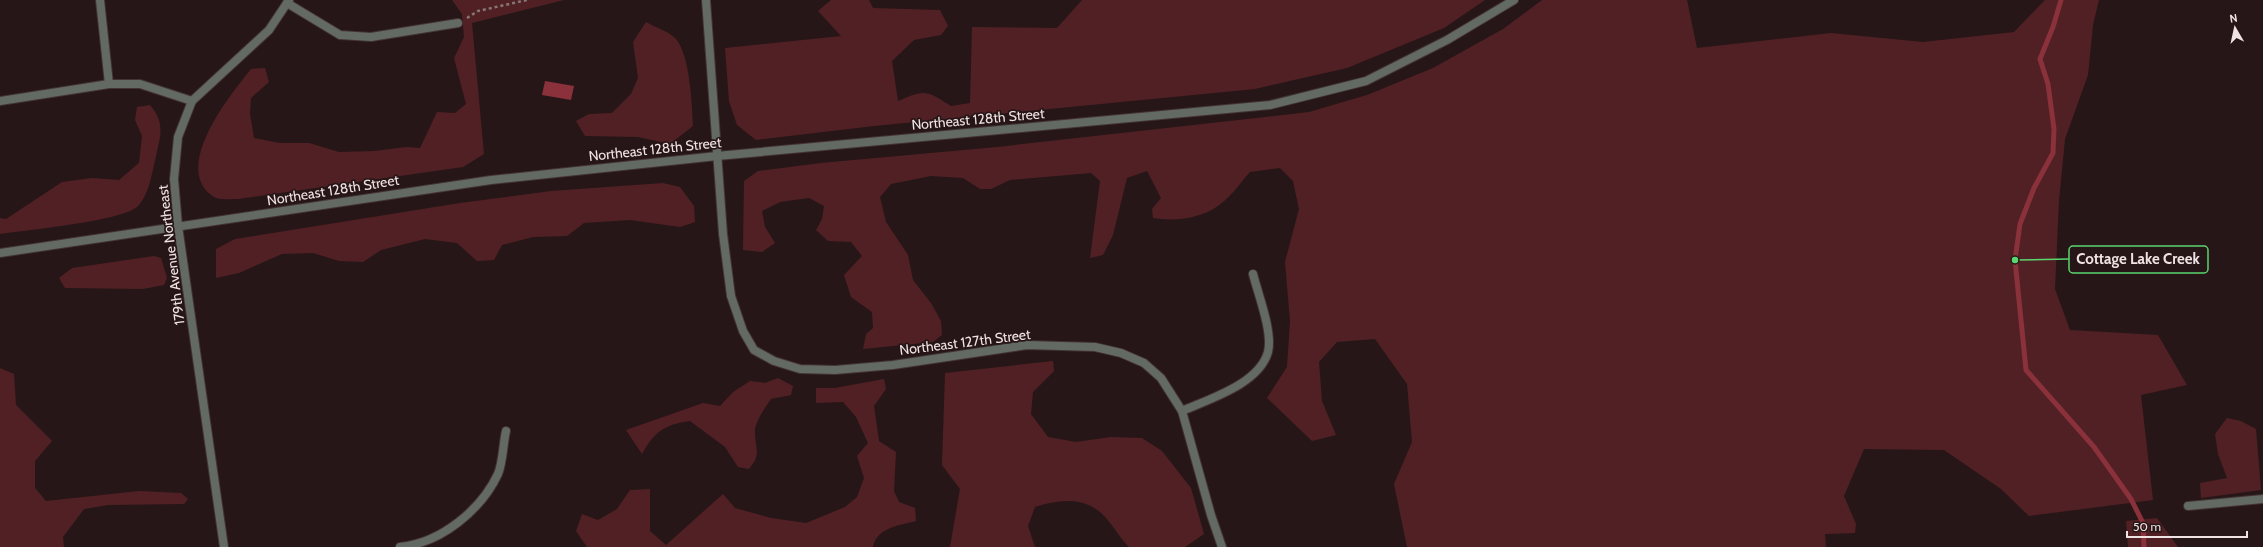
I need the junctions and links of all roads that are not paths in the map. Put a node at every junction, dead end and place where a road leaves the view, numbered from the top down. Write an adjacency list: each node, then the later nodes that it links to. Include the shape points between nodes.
1 (100, 0): 6 (street)
2 (706, 0): 9 (street, Northeast 127th Street)
3 (1514, 0): 9 (street, Northeast 128th Street, via 1447,40 1366,81 1270,105)
4 (288, 2): 5 (street, via 340,35 371,37); 8 (street, 179th Avenue Northeast, via 269,30)
5 (458, 23)
6 (109, 84): 7 (street); 8 (street, via 140,84)
7 (0, 101)
8 (192, 101): 10 (street, 179th Avenue Northeast, via 178,137 174,179)
9 (717, 156): 10 (street, Northeast 128th Street, via 491,180); 13 (street, Northeast 127th Street, via 731,296 743,331 754,350 774,361 800,369 835,370 893,365 1026,345 1095,347 1121,353 1144,363 1161,378)
10 (178, 226): 11 (street, Northeast 128th Street); 17 (street, 179th Avenue Northeast)
11 (0, 253)
12 (1253, 274): 13 (street, via 1267,330 1268,352 1259,369 1238,386)
13 (1182, 411): 19 (street, Northeast 127th Street)
14 (506, 431): 18 (street, via 499,472 485,497 458,522 429,539)
15 (2263, 500): 16 (street)
16 (2188, 506)
17 (224, 547)
18 (400, 547)
19 (1222, 547)

